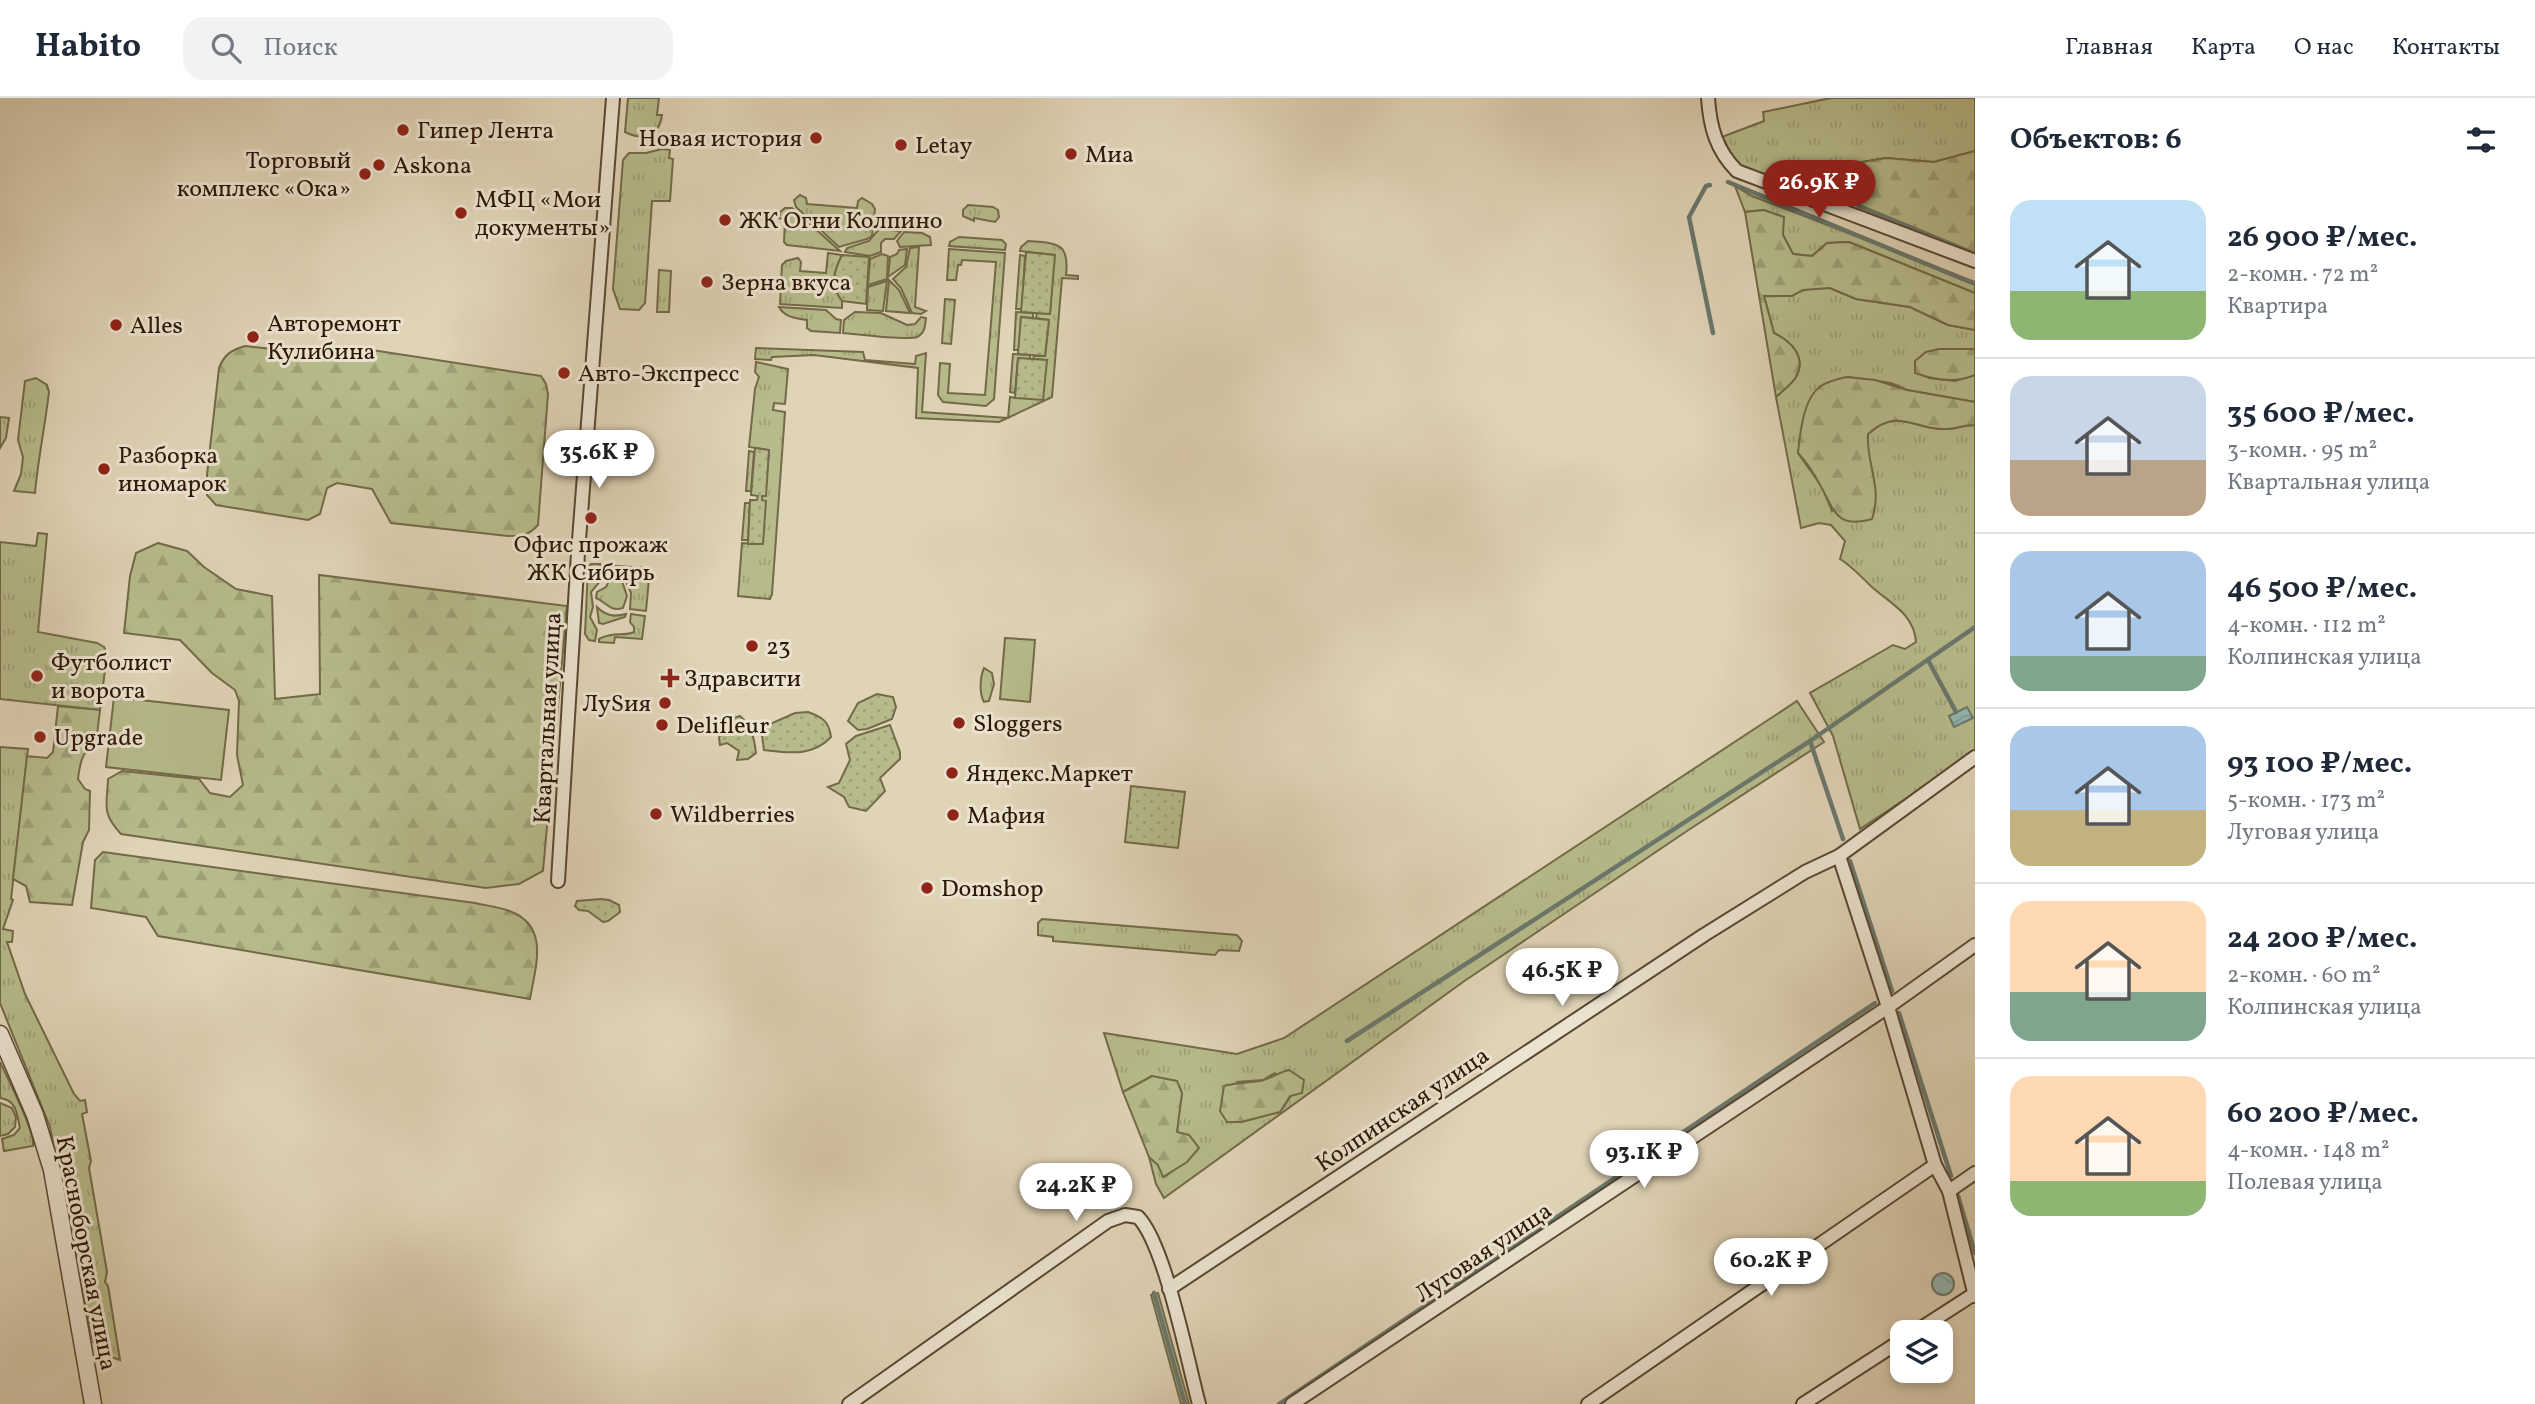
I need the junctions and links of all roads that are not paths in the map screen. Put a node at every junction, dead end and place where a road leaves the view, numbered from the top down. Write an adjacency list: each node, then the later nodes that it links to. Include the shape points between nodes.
1 (613, 98): 6 (street, Квартальная улица)
2 (1708, 98): 3 (street, via 1711,128 1737,171)
3 (1975, 261)
4 (1975, 757): 5 (street, Колпинская улица)
5 (1839, 856): 8 (street); 13 (street, Колпинская улица, via 1704,934)
6 (558, 880)
7 (1975, 945): 8 (street, Луговая улица)
8 (1888, 1007): 10 (street); 20 (street, Луговая улица)
9 (0, 1034): 17 (street, Красноборская улица, via 35,1115 52,1170)
10 (1935, 1165): 12 (street); 21 (street)
11 (1975, 1173): 12 (street)
12 (1948, 1191): 14 (street)
13 (1169, 1289): 18 (street, via 1145,1224 1138,1217 1112,1218); 19 (street)
14 (1975, 1295): 15 (street)
15 (1934, 1320)
16 (1890, 1348): 22 (street)
17 (93, 1404)
18 (849, 1404)
19 (1199, 1404)
20 (1292, 1404)
21 (1588, 1404)
22 (1803, 1404)

